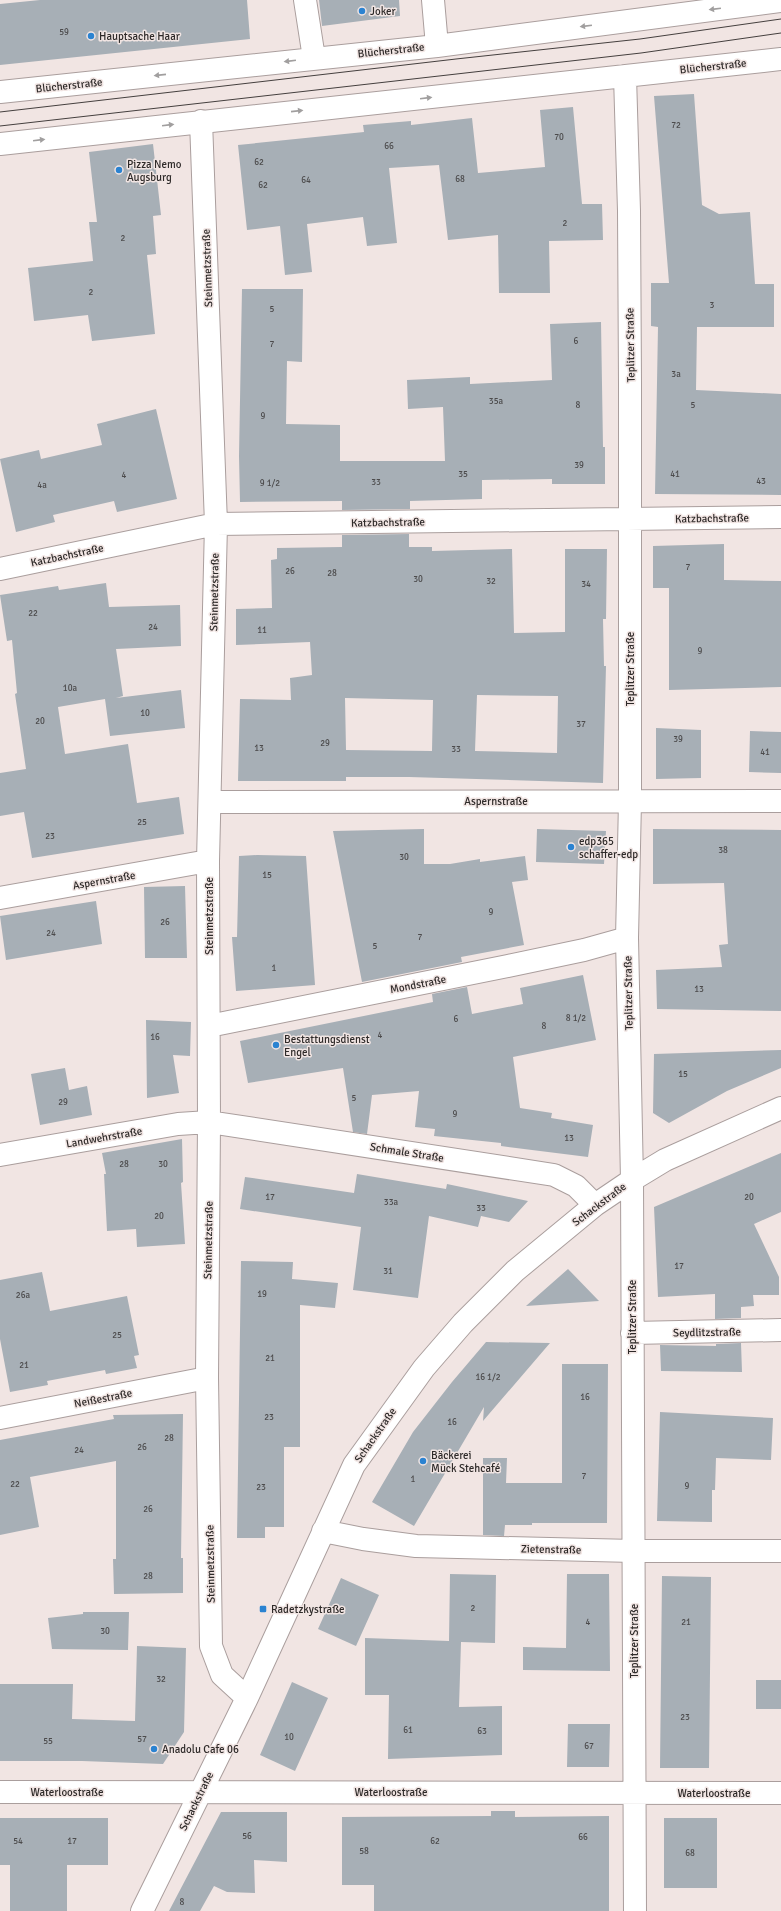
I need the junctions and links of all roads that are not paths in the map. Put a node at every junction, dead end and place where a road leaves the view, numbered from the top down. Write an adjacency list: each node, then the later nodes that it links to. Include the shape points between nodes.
1 (305, 0): 5 (street)
2 (433, 0): 4 (street)
3 (781, 1): 4 (street, Blücherstraße, one-way to 4)
4 (437, 46): 5 (street, Blücherstraße)
5 (314, 58): 8 (street, Blücherstraße, one-way to 8)
6 (781, 59): 7 (street, Blücherstraße)
7 (625, 76): 9 (street, Blücherstraße, one-way to 7); 12 (street, Teplitzer Straße, via 629,210)
8 (0, 92)
9 (201, 121): 10 (street, Blücherstraße, one-way to 9); 13 (street, Steinmetzstraße)
10 (0, 144)
11 (781, 517): 12 (street, Katzbachstraße)
12 (629, 519): 13 (street, Katzbachstraße); 15 (street, Teplitzer Straße)
13 (216, 524): 14 (street, Katzbachstraße); 17 (street, Steinmetzstraße)
14 (0, 569)
15 (630, 801): 16 (street, Aspernstraße); 17 (street, Aspernstraße); 20 (street, Teplitzer Straße)
16 (781, 801)
17 (211, 802): 18 (street, Steinmetzstraße)
18 (208, 861): 19 (street, Aspernstraße); 21 (street, Steinmetzstraße)
19 (0, 898)
20 (626, 938): 21 (street, Mondstraße, via 576,952); 25 (street, Teplitzer Straße)
21 (209, 1026): 23 (street, Steinmetzstraße)
22 (781, 1108): 25 (street, Schackstraße, via 665,1160)
23 (209, 1122): 24 (street, Landwehrstraße, via 178,1124); 26 (street, Schmale Straße, via 554,1175 576,1186); 29 (street, Steinmetzstraße)
24 (0, 1155)
25 (632, 1180): 26 (street, Schackstraße); 28 (street, Teplitzer Straße)
26 (595, 1205): 31 (street, Schackstraße, via 515,1271 463,1323 424,1368 354,1465)
27 (781, 1330): 28 (street, Seydlitzstraße)
28 (632, 1333): 32 (street, Teplitzer Straße)
29 (207, 1378): 30 (street, Neißestraße); 34 (street, Steinmetzstraße, via 211,1646 222,1675)
30 (0, 1418)
31 (323, 1531): 32 (street, Zietenstraße, via 416,1546); 34 (street, Schackstraße)
32 (634, 1551): 33 (street, Zietenstraße); 37 (street, Teplitzer Straße)
33 (781, 1551)
34 (247, 1698): 35 (street, Schackstraße)
35 (201, 1791): 36 (street, Waterloostraße); 37 (street, Waterloostraße); 39 (street, Schackstraße)
36 (0, 1792)
37 (635, 1793): 38 (street, Waterloostraße); 40 (street, Teplitzer Straße)
38 (781, 1793)
39 (142, 1911)
40 (635, 1911)

